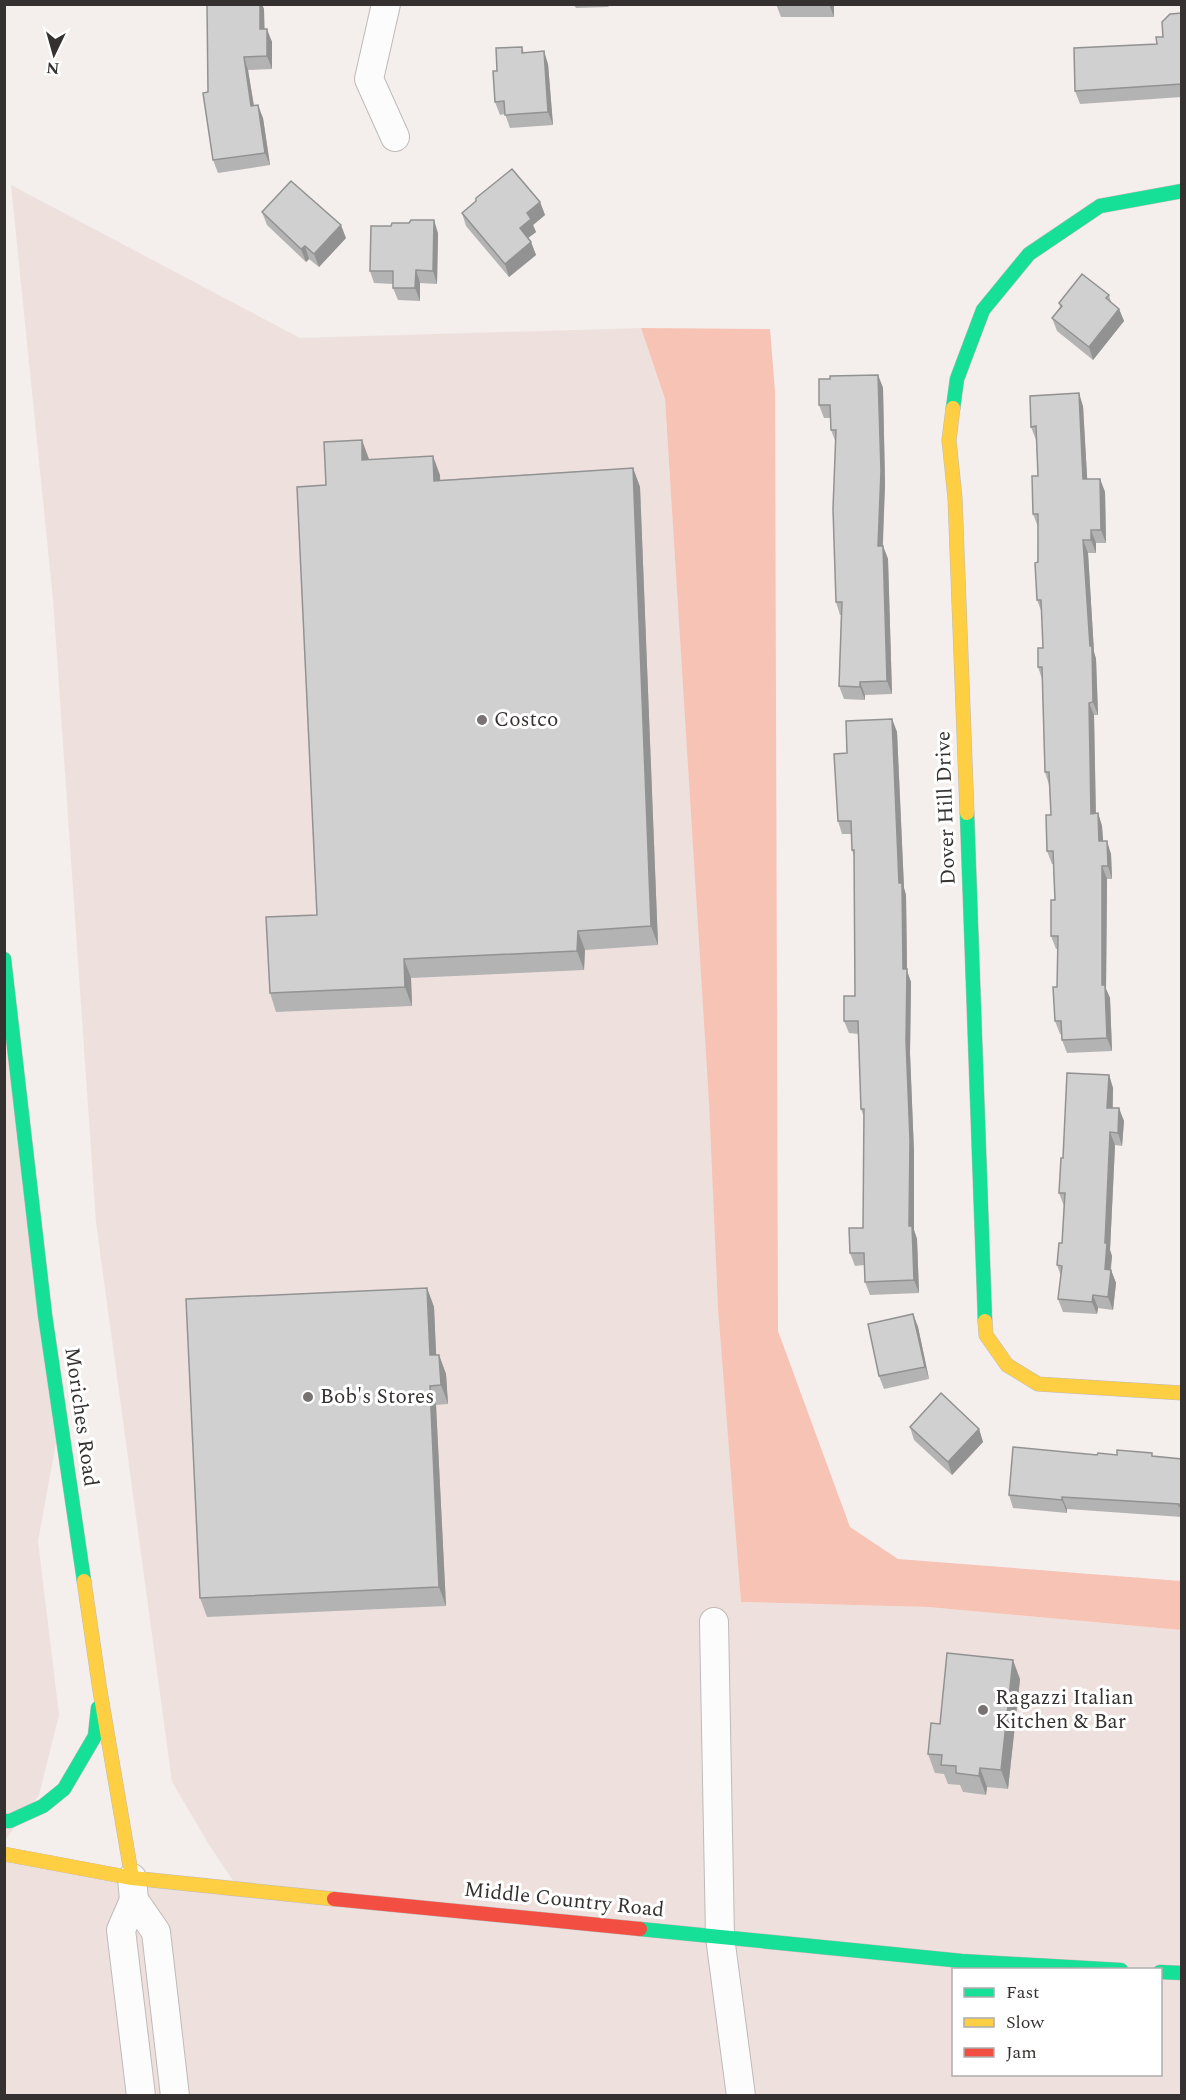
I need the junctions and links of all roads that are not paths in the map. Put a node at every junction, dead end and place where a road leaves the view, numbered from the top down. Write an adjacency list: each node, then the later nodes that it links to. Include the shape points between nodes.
1 (386, 4): 2 (street, via 369,80)
2 (395, 137)
3 (1182, 191): 5 (street, Dover Hill Drive, via 1100,206 1029,254 983,310 957,380 949,440 955,498 986,1335 1007,1365 1038,1384)
4 (4, 959): 7 (street, Moriches Road, via 45,1315)
5 (1182, 1393)
6 (714, 1623): 11 (street)
7 (100, 1691): 8 (street, via 95,1736 64,1790 43,1806); 10 (street, Moriches Road)
8 (4, 1821)
9 (4, 1854): 10 (street, Middle Country Road)
10 (133, 1889): 11 (street, Middle Country Road, via 200,1886); 15 (street, via 121,1930); 16 (street, via 156,1932)
11 (720, 1937): 12 (street, Middle Country Road, via 962,1961); 17 (street)
12 (1086, 1968)
13 (1162, 1972): 14 (street)
14 (1182, 1973)
15 (141, 2096)
16 (175, 2096)
17 (741, 2096)

